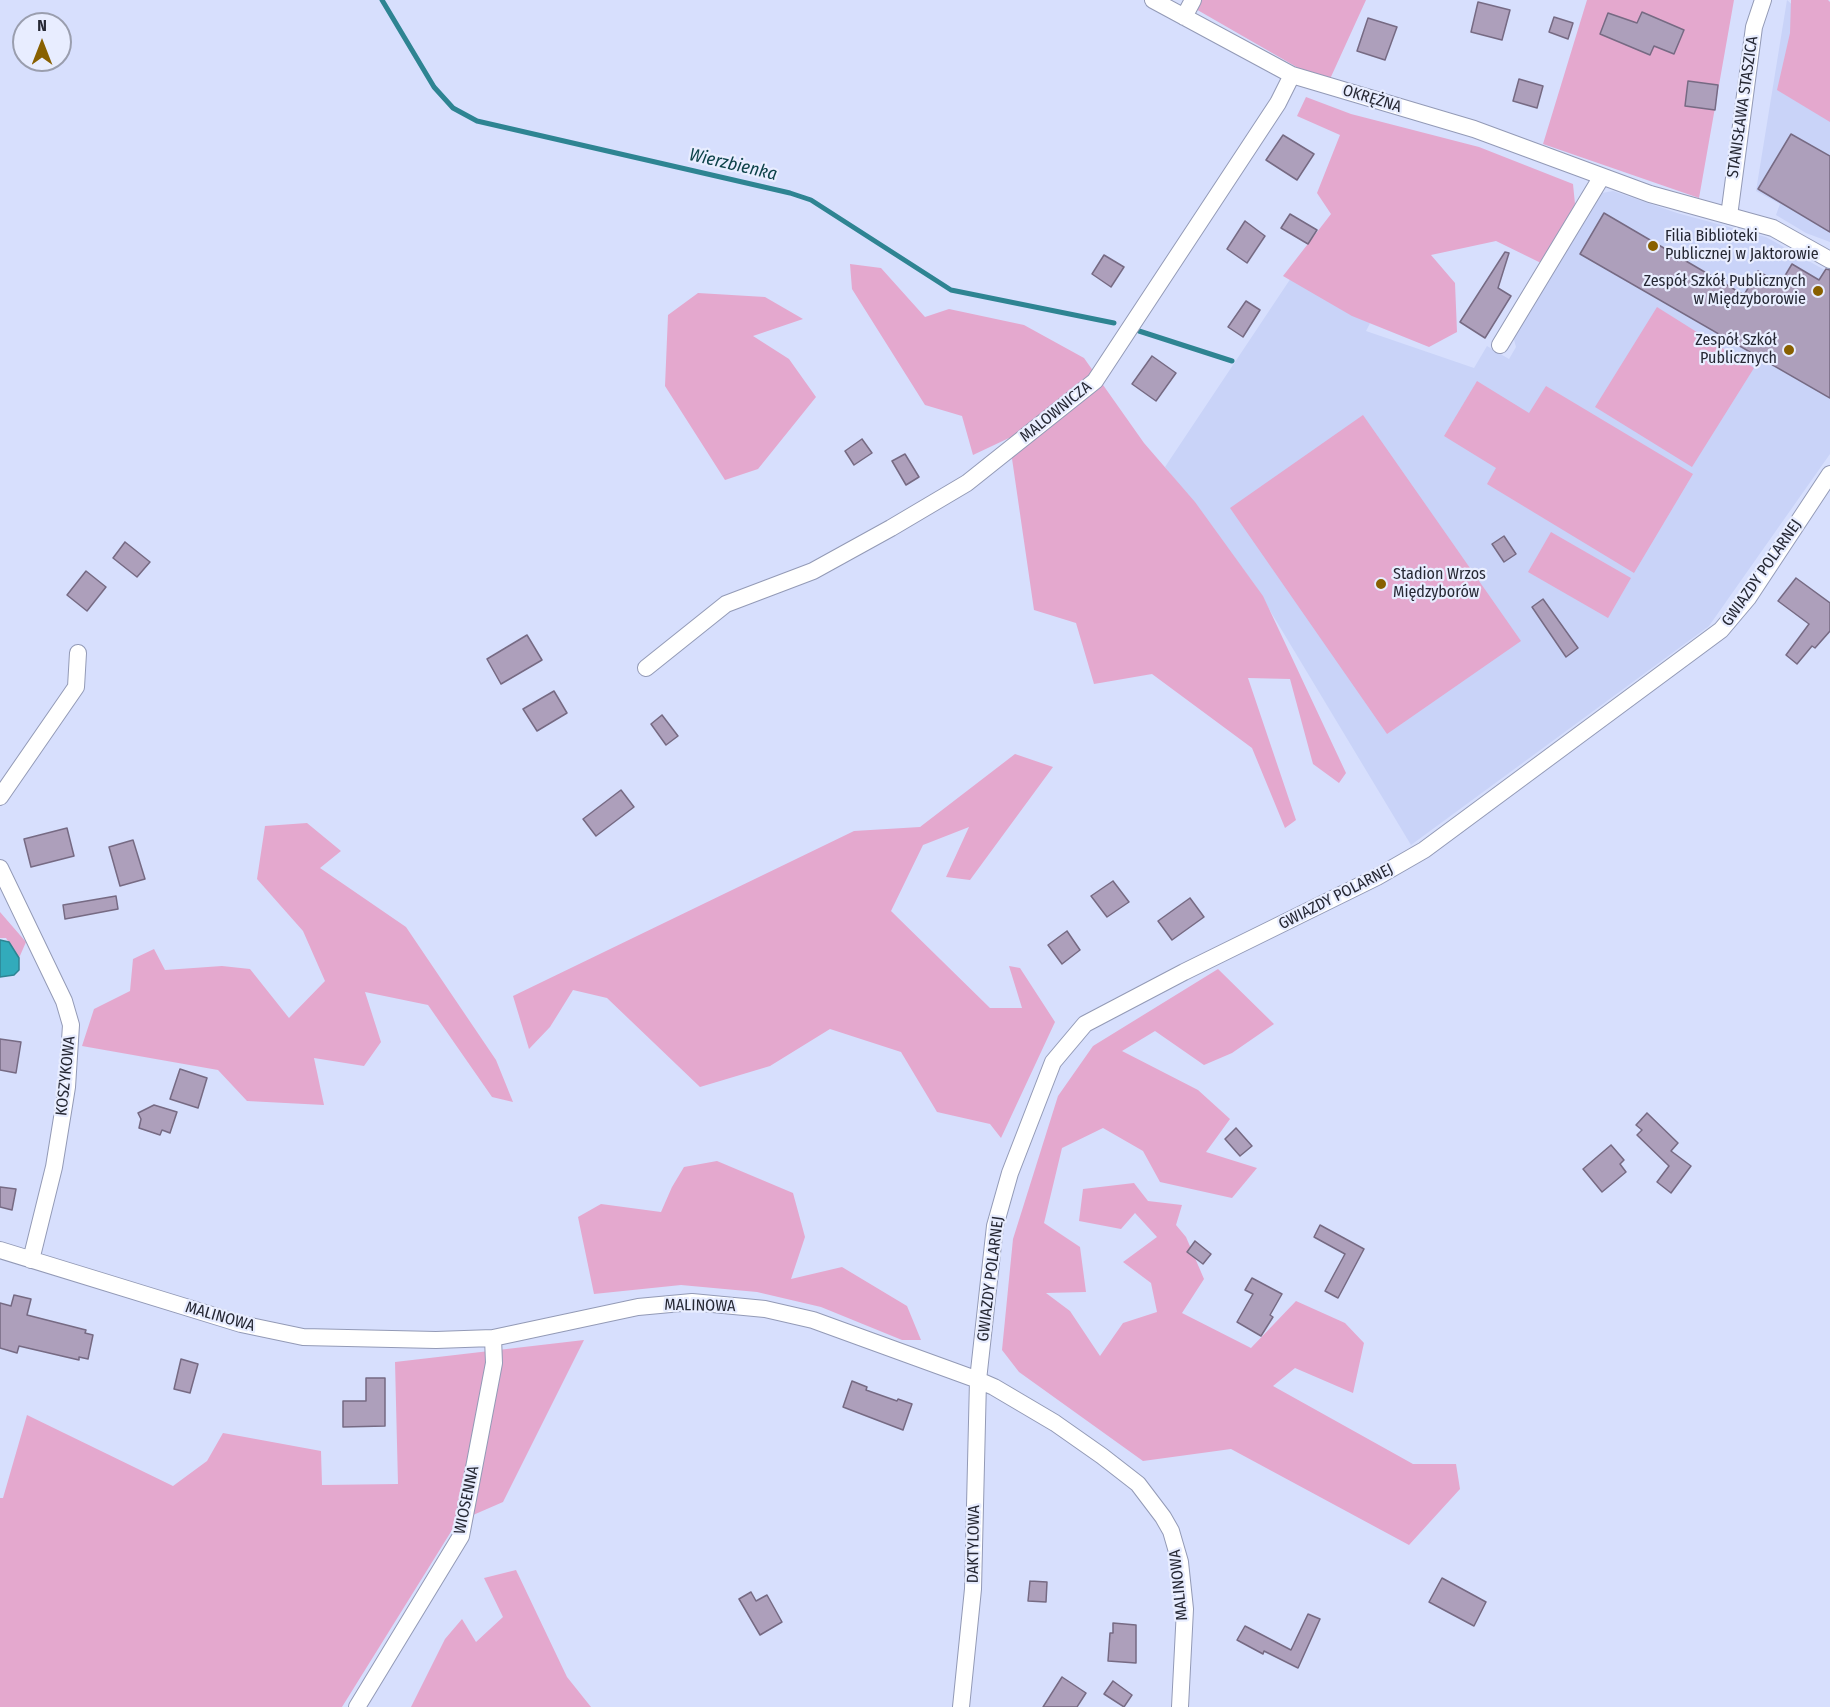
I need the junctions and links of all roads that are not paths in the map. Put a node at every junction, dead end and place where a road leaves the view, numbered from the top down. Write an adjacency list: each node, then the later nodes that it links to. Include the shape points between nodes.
1 (1153, 0): 4 (street, OKRĘŻNA)
2 (1193, 0): 4 (street)
3 (1763, 0): 7 (street, STANISŁAWA STASZICA, via 1754,27)
4 (1184, 17): 5 (street, OKRĘŻNA)
5 (1292, 75): 6 (street, OKRĘŻNA, via 1474,129); 12 (street, MALOWNICZA, via 1278,103 1095,381 967,483 813,571 720,608)
6 (1600, 178): 7 (street, OKRĘŻNA); 9 (street)
7 (1729, 216): 8 (street, OKRĘŻNA, via 1773,228)
8 (1830, 261)
9 (1500, 345)
10 (1830, 474): 18 (street, GWIAZDY POLARNEJ, via 1748,598 1721,630 1574,740 1424,850 1377,878 1086,1024 1053,1062 1010,1173 995,1226)
11 (78, 653): 13 (street, via 76,687)
12 (646, 668)
13 (0, 797)
14 (0, 868): 16 (street, KOSZYKOWA, via 64,1001 71,1025 67,1088 54,1167)
15 (0, 1250): 16 (street, MALINOWA)
16 (31, 1260): 17 (street, MALINOWA, via 241,1324 303,1337)
17 (493, 1338): 18 (street, MALINOWA, via 638,1306 692,1302 813,1320); 19 (street, WIOSENNA, via 494,1363 461,1536)
18 (978, 1380): 20 (street, DAKTYLOWA, via 973,1589); 21 (street, MALINOWA, via 1055,1423 1102,1456 1138,1484 1163,1517 1180,1562 1185,1609)
19 (357, 1707)
20 (961, 1707)
21 (1180, 1707)

